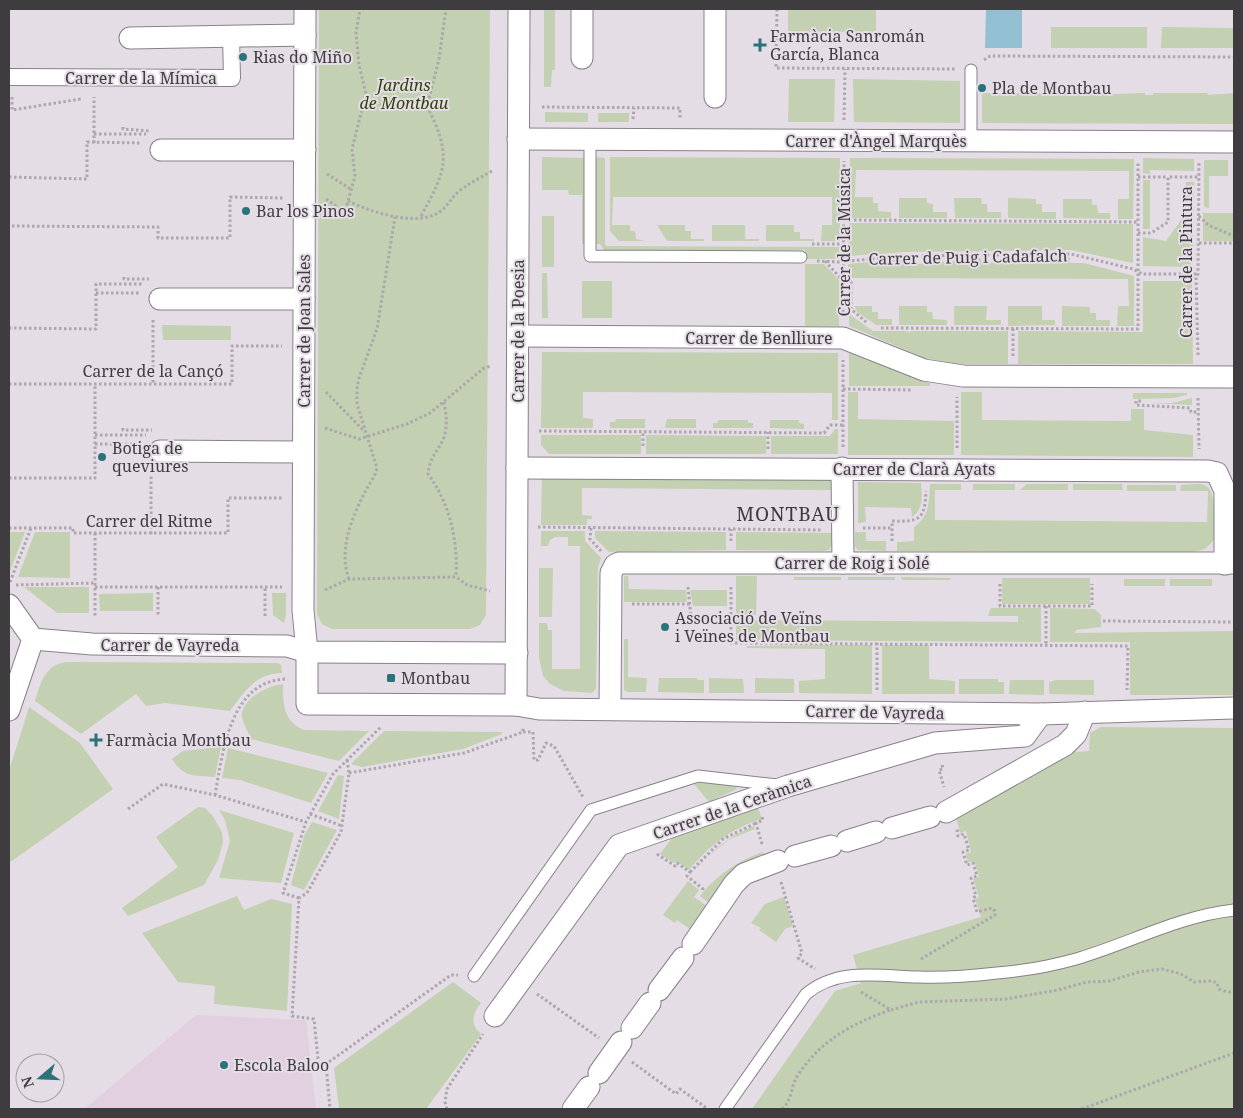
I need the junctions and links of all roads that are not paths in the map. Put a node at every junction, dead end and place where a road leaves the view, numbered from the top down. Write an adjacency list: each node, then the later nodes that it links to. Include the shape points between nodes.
1 (305, 9): 5 (street, Carrer de Joan Sales)
2 (519, 9): 13 (street, Carrer de la Poesia)
3 (582, 9): 8 (street)
4 (715, 9): 11 (street)
5 (305, 35): 6 (street); 17 (street, Carrer de Joan Sales)
6 (231, 36): 7 (street); 10 (street, Carrer de la Mímica, via 232,78)
7 (130, 38)
8 (582, 58)
9 (971, 70): 15 (lane)
10 (9, 77)
11 (714, 97)
12 (155, 138): 17 (street)
13 (518, 139): 14 (street, Carrer d'Àngel Marquès); 21 (street, Carrer de la Poesia)
14 (590, 140): 15 (street, Carrer d'Àngel Marquès); 18 (lane, via 590,256)
15 (971, 141): 16 (street, Carrer d'Àngel Marquès)
16 (1234, 142)
17 (305, 150): 20 (street, Carrer de Joan Sales)
18 (801, 257)
19 (154, 294): 20 (street)
20 (304, 299): 23 (street, Carrer de Joan Sales)
21 (518, 336): 22 (street, Carrer de Benlliure, via 843,338 924,370 963,376); 26 (street, Carrer de la Poesia)
22 (1234, 377)
23 (303, 452): 24 (street); 31 (street, Carrer de Joan Sales, via 303,610)
24 (156, 458)
25 (842, 459): 26 (street, Carrer de Clarà Ayats); 27 (street); 28 (street, Carrer de Clarà Ayats, via 1208,470 1217,473 1225,491)
26 (517, 468): 32 (street, Carrer de la Poesia)
27 (843, 563): 28 (street, Carrer de Roig i Solé); 34 (street, Carrer de Roig i Solé, via 624,562 615,565 611,573)
28 (1229, 564)
29 (12, 596): 30 (street)
30 (33, 638): 31 (street, Carrer de Vayreda, via 92,644 287,646); 35 (street)
31 (307, 652): 32 (street, Carrer de Vayreda); 38 (street, Carrer de Vayreda, via 307,704)
32 (517, 653): 38 (street)
33 (1234, 708): 36 (street, Carrer de Vayreda)
34 (610, 709): 37 (street, Carrer de Vayreda); 38 (street, Carrer de Vayreda, via 539,709)
35 (9, 710)
36 (1085, 712): 37 (street, Carrer de Vayreda); 43 (street, via 1076,734 1065,745 938,814 780,860 744,874)
37 (1042, 714): 39 (street, Carrer de la Ceràmica, via 1025,736 935,743)
38 (520, 715)
39 (788, 786): 41 (lane, via 698,776 591,810); 42 (street, Carrer de la Ceràmica, via 619,845)
40 (1234, 910): 44 (lane, via 1190,919 1074,960 998,973 833,978 806,994)
41 (474, 976)
42 (494, 1016)
43 (573, 1109)
44 (725, 1109)

